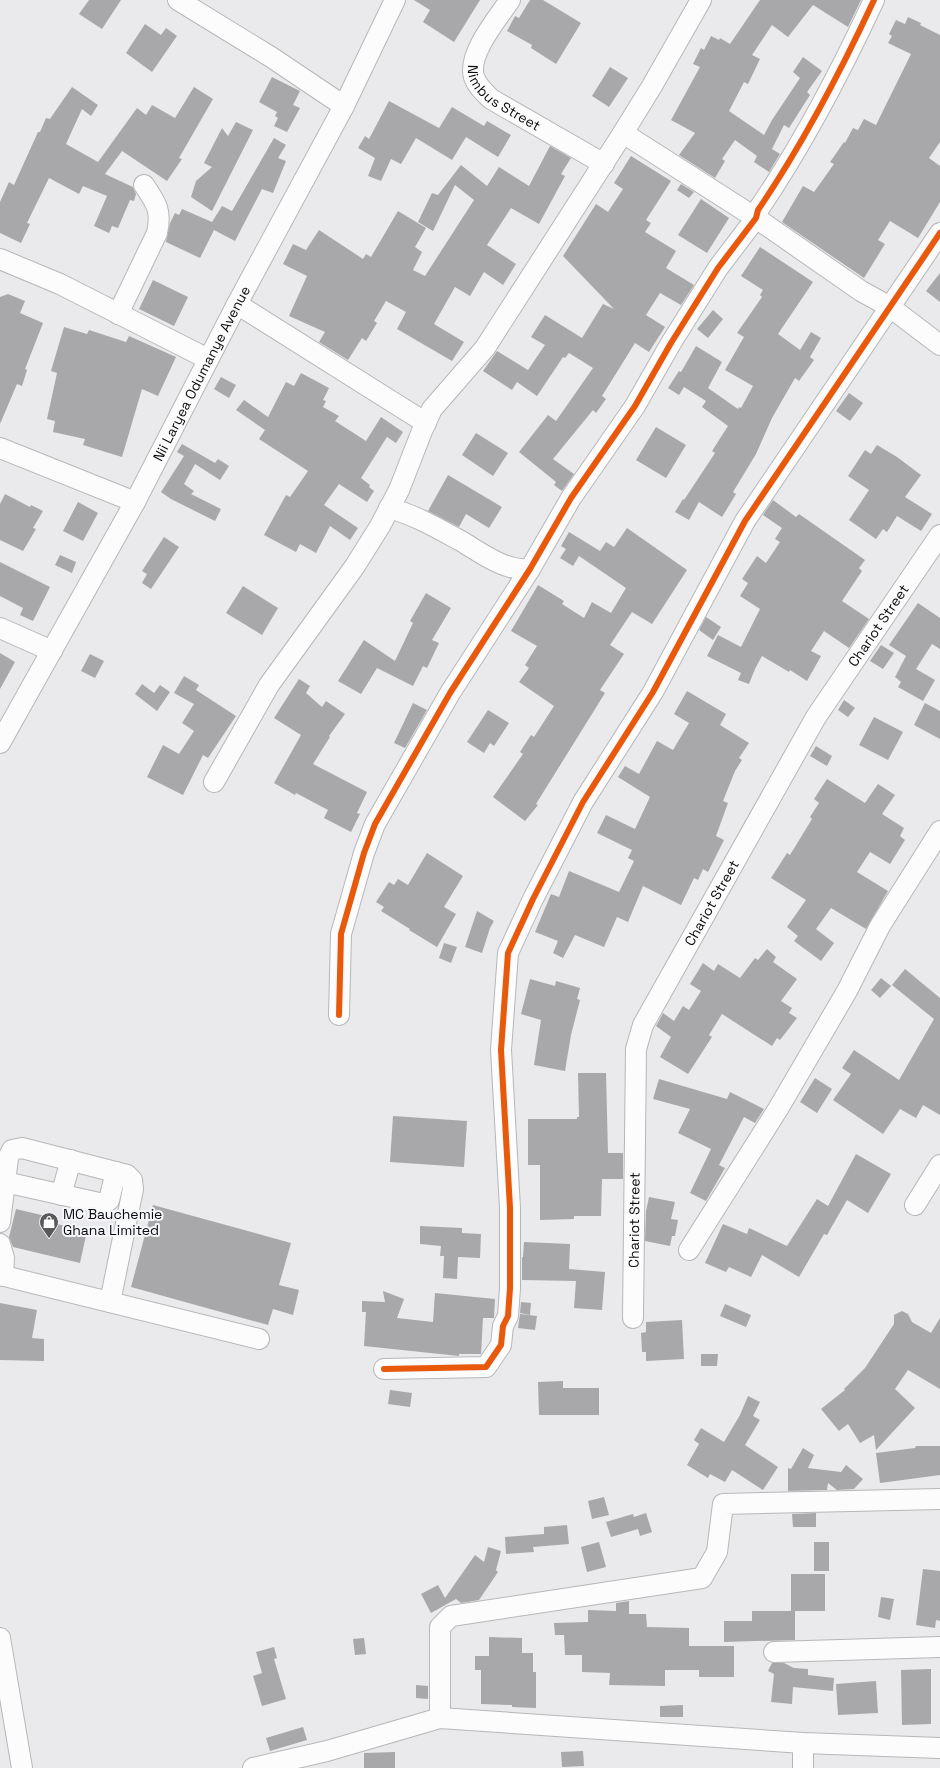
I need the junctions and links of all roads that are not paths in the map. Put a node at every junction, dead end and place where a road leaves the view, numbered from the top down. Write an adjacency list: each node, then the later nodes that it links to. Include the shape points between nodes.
1 (178, 0): 6 (street, via 271,57)
2 (395, 0): 6 (street, Nii Laryea Odumanye Avenue)
3 (510, 0): 8 (street, Nimbus Street, via 477,52 473,65 479,87 491,99)
4 (701, 0): 7 (street)
5 (874, 0): 10 (street, via 811,126 758,210)
6 (344, 106): 13 (street, Nii Laryea Odumanye Avenue)
7 (623, 133): 8 (street); 10 (street)
8 (604, 164): 18 (street, via 485,348 432,409)
9 (144, 185): 15 (street, via 159,208 160,220 157,233)
10 (756, 218): 14 (street, via 861,291); 23 (street, via 714,275 670,343 635,406 574,493)
11 (940, 233): 14 (street)
12 (0, 259): 15 (street, via 60,284)
13 (237, 304): 17 (street, Nii Laryea Odumanye Avenue); 18 (street)
14 (890, 307): 16 (street); 43 (street, via 745,521 653,692 583,802 508,953 501,1050 511,1242 508,1316 503,1326 501,1345 486,1367)
15 (118, 314): 17 (street)
16 (940, 345)
17 (208, 359): 20 (street, Nii Laryea Odumanye Avenue)
18 (426, 423): 21 (street)
19 (0, 448): 20 (street)
20 (135, 502): 25 (street, Nii Laryea Odumanye Avenue)
21 (389, 508): 23 (street, via 404,512 499,563 517,569); 27 (street, via 355,566 269,685)
22 (940, 534): 41 (street, Chariot Street, via 816,717 642,1025 636,1049)
23 (530, 569): 29 (street, via 450,693 375,824 341,934)
24 (0, 628): 25 (street)
25 (52, 651): 26 (street, Nii Laryea Odumanye Avenue)
26 (0, 743)
27 (214, 782)
28 (940, 831): 38 (street, via 880,926 847,991 778,1109)
29 (339, 1015)
30 (72, 1160): 32 (street); 33 (street, via 22,1148 12,1150 8,1158); 34 (street)
31 (940, 1165): 35 (street)
32 (116, 1172): 34 (street, via 109,1200 105,1203 99,1204); 40 (street, via 128,1175 132,1180 133,1189)
33 (5, 1182): 34 (street); 36 (street)
34 (61, 1194)
35 (915, 1205)
36 (0, 1222)
37 (0, 1244): 39 (street, via 4,1258)
38 (689, 1250)
39 (2, 1275): 40 (street)
40 (110, 1302): 42 (street)
41 (634, 1318)
42 (259, 1339)
43 (384, 1368)
44 (940, 1499): 48 (street, via 723,1504 717,1552 702,1578 451,1616 440,1628)
45 (0, 1638): 52 (street)
46 (940, 1647): 47 (street)
47 (774, 1652)
48 (440, 1718): 49 (street); 51 (street)
49 (803, 1743): 50 (street); 54 (street)
50 (940, 1748)
51 (329, 1759): 53 (street)
52 (22, 1768)
53 (253, 1768)
54 (803, 1768)

